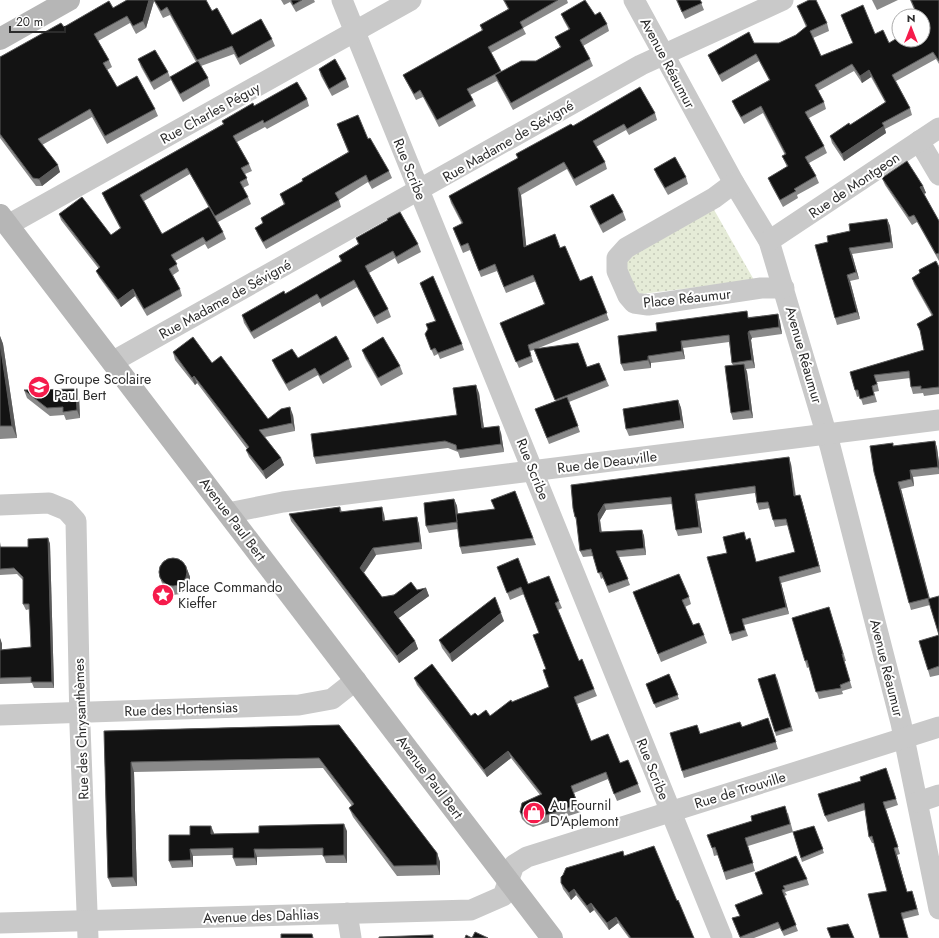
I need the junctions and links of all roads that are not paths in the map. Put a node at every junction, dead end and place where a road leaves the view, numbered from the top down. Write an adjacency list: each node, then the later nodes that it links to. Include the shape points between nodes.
1 (69, 0): 7 (street)
2 (342, 0): 6 (street, Rue Scribe)
3 (412, 0): 6 (street, Rue Charles Péguy)
4 (634, 0): 8 (street, Avenue Réaumur)
5 (783, 0): 8 (street, Rue Madame de Sévigné)
6 (356, 31): 13 (street, Rue Scribe); 14 (street, Rue Charles Péguy)
7 (0, 39)
8 (663, 54): 12 (street, Avenue Réaumur); 13 (street, Rue Madame de Sévigné)
9 (939, 128): 10 (street, Rue de Montgeon)
10 (920, 141): 11 (street); 15 (street, Rue de Montgeon)
11 (939, 175)
12 (734, 183): 15 (street, Avenue Réaumur); 16 (street, Place Réaumur, via 714,198 626,248 617,258 617,271 628,296 634,303 648,304 760,288)
13 (419, 190): 17 (street, Rue Madame de Sévigné); 20 (street, Rue Scribe)
14 (4, 220): 17 (street, Avenue Paul Bert)
15 (769, 241): 16 (street, Avenue Réaumur)
16 (784, 288): 19 (street, Avenue Réaumur)
17 (112, 362): 22 (street, Avenue Paul Bert)
18 (939, 420): 19 (street, Rue de Deauville)
19 (826, 434): 20 (street, Rue de Deauville); 27 (street, Avenue Réaumur)
20 (534, 471): 22 (street, Rue de Deauville, via 283,502); 30 (street, Rue Scribe)
21 (0, 505): 24 (street, Rue des Chrysanthèmes, via 49,503 66,510 76,521)
22 (228, 514): 23 (street, Avenue Paul Bert)
23 (356, 680): 24 (street, Rue des Hortensias, via 332,699 298,705); 31 (street, Avenue Paul Bert)
24 (80, 712): 25 (street, Rue des Hortensias); 35 (street, Rue des Chrysanthèmes)
25 (0, 715)
26 (939, 727): 27 (street, Rue de Trouville)
27 (905, 738): 29 (street, Avenue Réaumur); 30 (street, Rue de Trouville)
28 (939, 795): 29 (street)
29 (918, 802): 32 (street, Avenue Réaumur)
30 (670, 812): 31 (street, Rue de Trouville, via 526,857 514,865); 38 (street, Rue Scribe)
31 (508, 881): 33 (street, Avenue des Dahlias, via 503,896 471,910); 37 (street, Avenue Paul Bert)
32 (939, 909)
33 (347, 913): 35 (street, Avenue des Dahlias); 36 (street)
34 (0, 923): 35 (street, Avenue des Dahlias)
35 (88, 929)
36 (351, 938)
37 (552, 938)
38 (722, 938)

